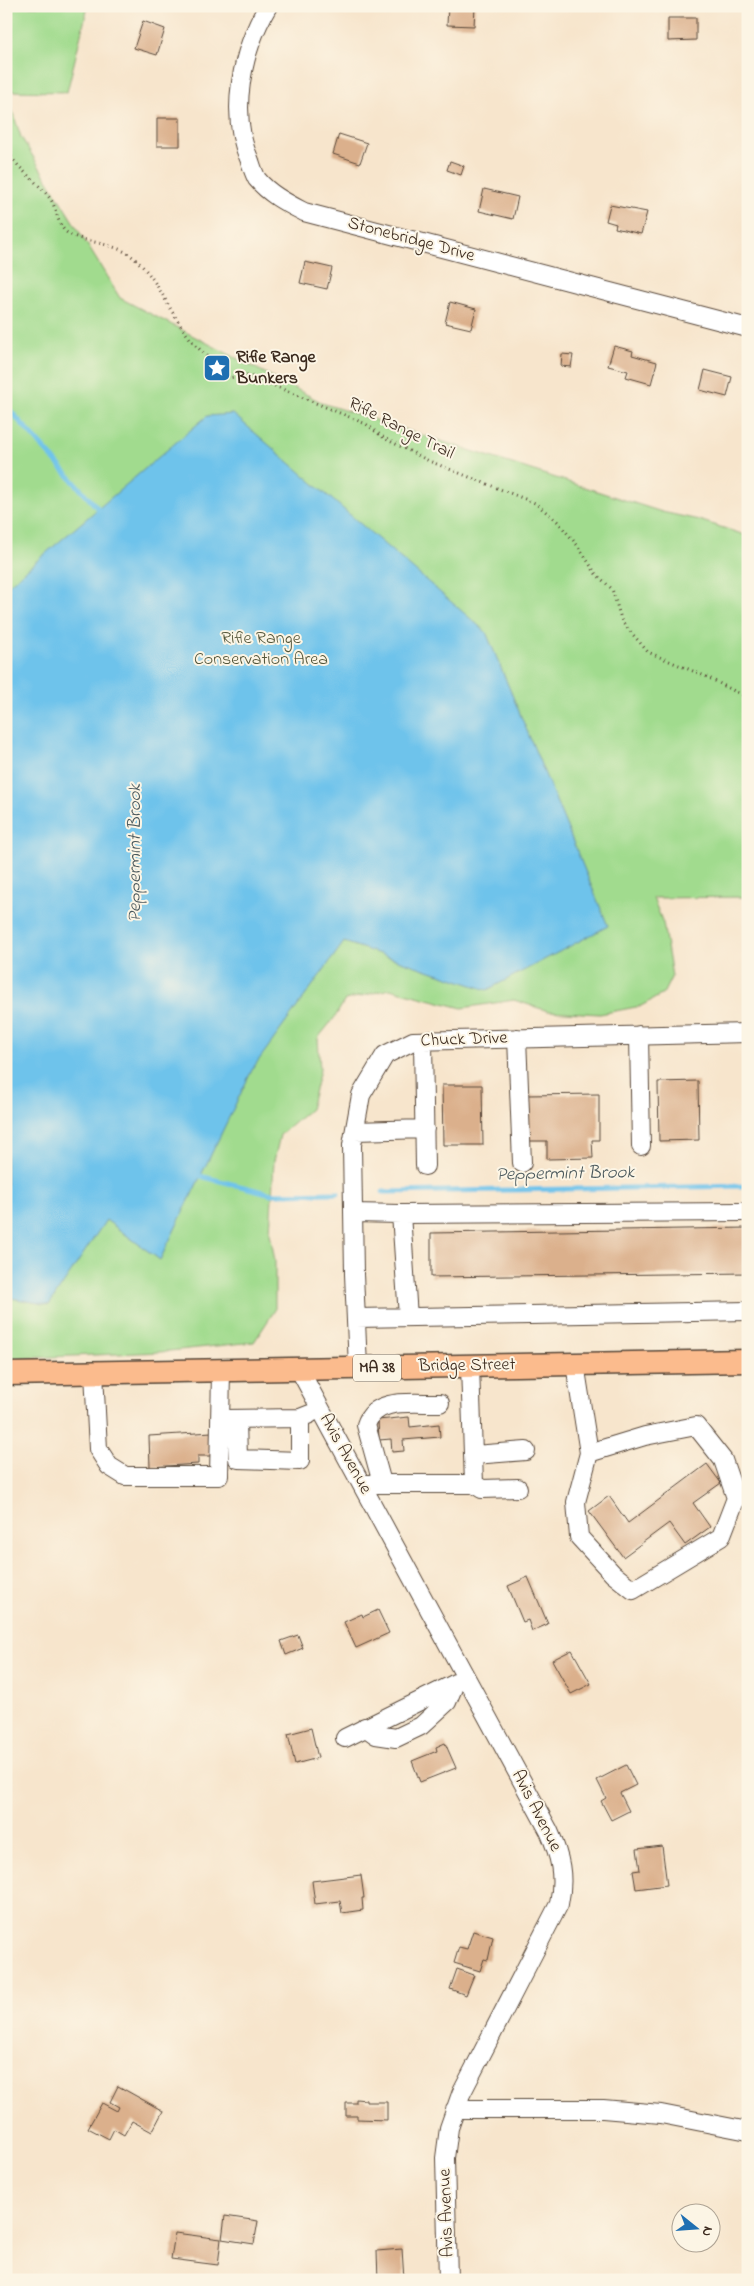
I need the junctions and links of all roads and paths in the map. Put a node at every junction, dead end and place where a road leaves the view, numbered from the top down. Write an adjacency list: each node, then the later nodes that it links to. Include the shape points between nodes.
1 (8, 6): 3 (path)
2 (268, 6): 5 (street, Stonebridge Drive, via 257,24 247,56 240,87 239,120 245,152 257,178 277,197 304,212)
3 (6, 10)
4 (6, 148): 6 (path, Rifle Range Trail, via 11,158 52,202 64,230 134,257 153,279 190,339 217,363 228,378 248,375 258,379 366,424 384,438 421,457 535,503 557,521 596,574 612,589 622,622 648,652)
5 (748, 328)
6 (748, 698)
7 (748, 1033): 8 (street, Chuck Drive)
8 (638, 1034): 9 (street, Chuck Drive); 13 (street)
9 (517, 1038): 10 (street, Chuck Drive); 14 (street)
10 (423, 1041): 11 (street); 12 (street, Chuck Drive, via 413,1042 385,1055 361,1095)
11 (425, 1129): 12 (street); 15 (street)
12 (354, 1131): 17 (street, Chuck Drive)
13 (641, 1146)
14 (522, 1163)
15 (425, 1166)
16 (748, 1212): 18 (street)
17 (353, 1213): 18 (street); 21 (street, Chuck Drive)
18 (401, 1214): 20 (street)
19 (748, 1311): 20 (street)
20 (408, 1317): 21 (street)
21 (356, 1318): 25 (street, Chuck Drive)
22 (747, 1363): 23 (main road, Bridge Street / MA 38)
23 (575, 1364): 24 (main road, Bridge Street / MA 38); 35 (street)
24 (470, 1366): 25 (main road, Bridge Street / MA 38); 36 (street)
25 (358, 1368): 26 (main road, Bridge Street / MA 38)
26 (299, 1369): 27 (main road, Bridge Street / MA 38); 31 (street, Avis Avenue)
27 (221, 1371): 28 (main road, Bridge Street / MA 38); 33 (street)
28 (94, 1373): 29 (main road, Bridge Street / MA 38); 33 (street, via 98,1449 109,1466 125,1476 219,1476)
29 (6, 1374)
30 (440, 1403): 37 (street, via 385,1405 369,1416 366,1425)
31 (320, 1409): 32 (street); 38 (street, Avis Avenue)
32 (300, 1418): 33 (street); 33 (street, via 300,1461 238,1458)
33 (228, 1419)
34 (526, 1451): 36 (street)
35 (588, 1453): 35 (street, via 576,1502 579,1537 613,1574 633,1590 722,1537 736,1498 723,1460 696,1426 644,1436)
36 (474, 1455): 39 (street)
37 (382, 1483): 38 (street); 39 (street)
38 (362, 1484): 41 (street, Avis Avenue)
39 (474, 1484): 40 (street, via 482,1489)
40 (518, 1488)
41 (461, 1680): 42 (street); 42 (street, via 447,1702 421,1726 396,1738 376,1735); 44 (street, Avis Avenue, via 559,1853 562,1888 551,1921)
42 (365, 1727): 43 (street)
43 (345, 1738)
44 (455, 2110): 45 (street, via 603,2109 661,2114); 46 (street, Avis Avenue, via 445,2158)
45 (748, 2131)
46 (448, 2280)

